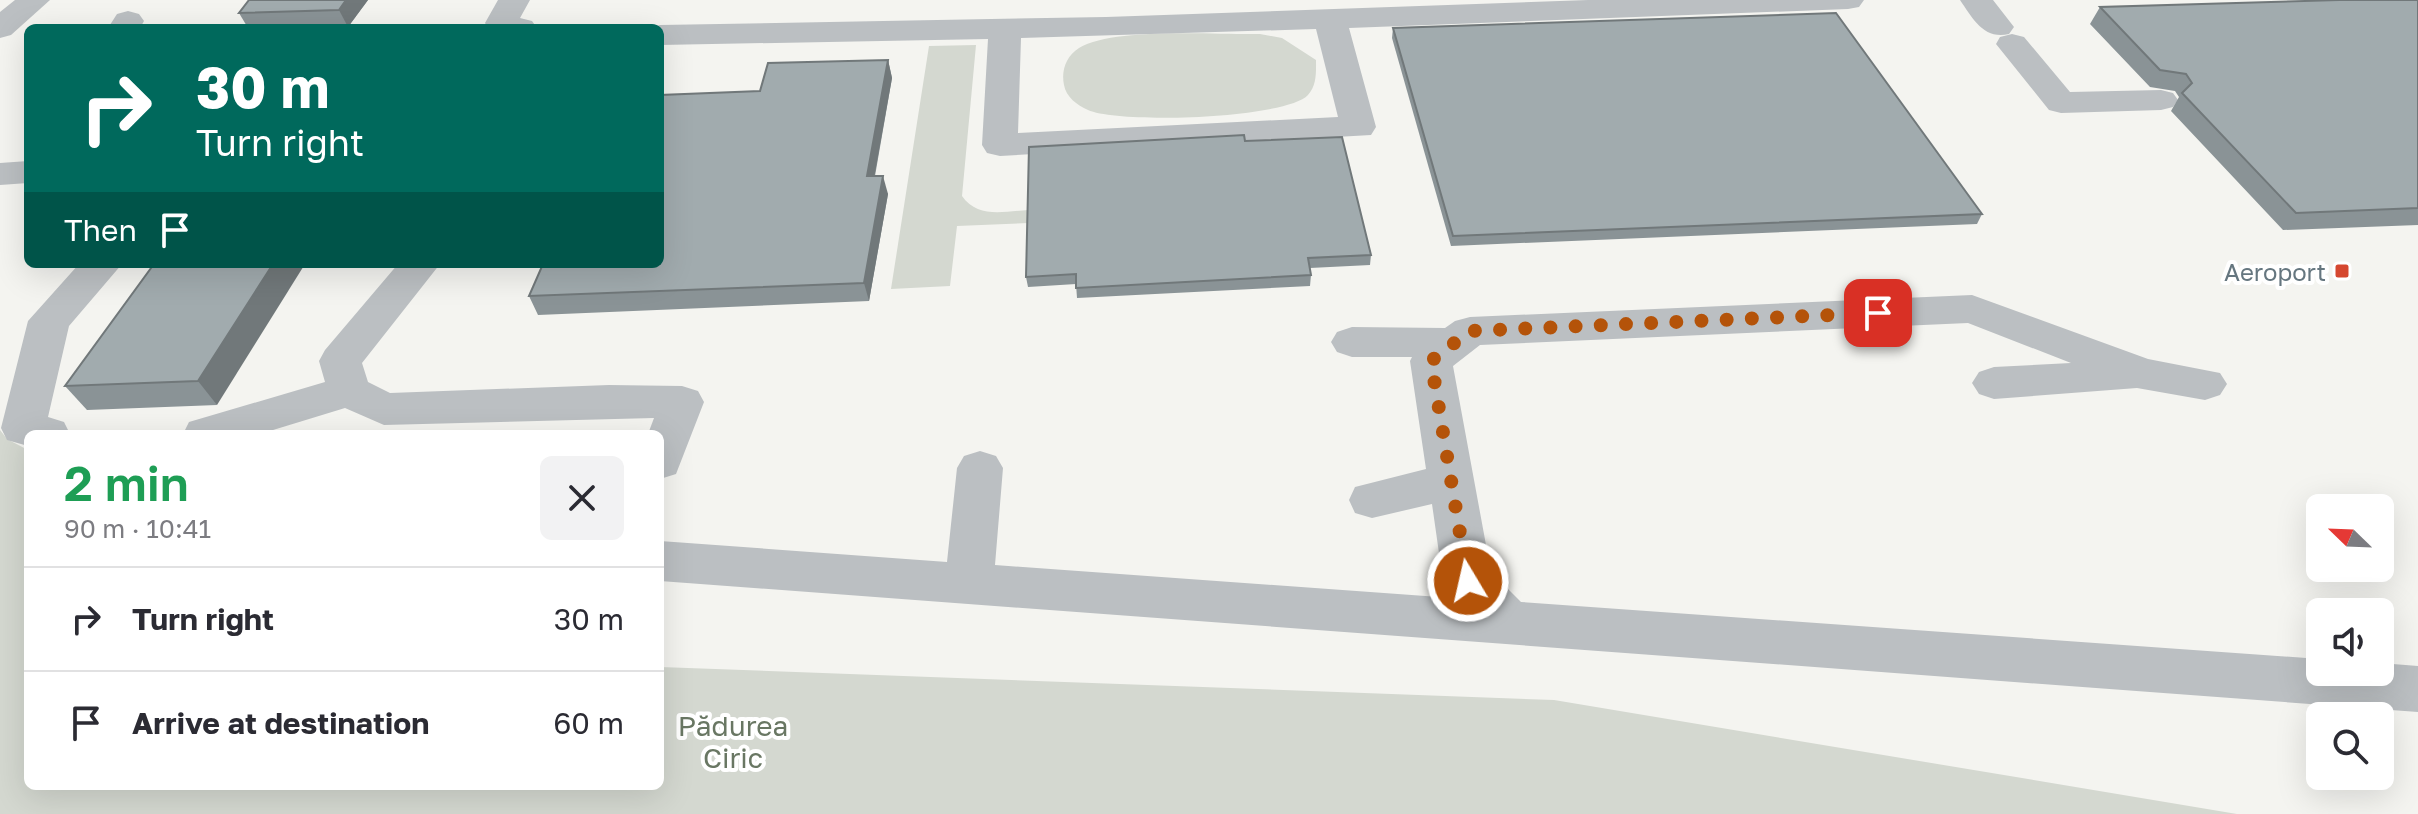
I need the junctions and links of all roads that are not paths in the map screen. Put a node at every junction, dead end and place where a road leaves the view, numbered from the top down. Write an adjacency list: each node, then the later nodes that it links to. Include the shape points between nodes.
1 (34, 0): 5 (street)
2 (1848, 0): 4 (street)
3 (1976, 0): 8 (street, via 2061,103)
4 (1330, 19): 6 (street); 6 (street, via 1358,127 1000,145)
5 (0, 28)
6 (1005, 28): 7 (street)
7 (664, 35)
8 (2161, 100)
9 (24, 172): 10 (street)
10 (0, 174)
11 (98, 268): 19 (street, via 49,321 23,428)
12 (417, 268): 18 (street, via 340,361)
13 (1352, 342): 14 (street)
14 (1454, 343): 15 (street, via 1470,331 1972,309); 23 (street, via 1431,361)
15 (2143, 374): 16 (street); 17 (street)
16 (1994, 383)
17 (2205, 384)
18 (349, 391): 20 (street); 21 (street, via 384,409 682,402)
19 (31, 430)
20 (218, 430)
21 (664, 451)
22 (980, 468): 26 (street)
23 (1451, 481): 24 (street); 27 (street, via 1468,581)
24 (1372, 500)
25 (664, 561): 26 (street)
26 (969, 583): 27 (street)
27 (1509, 623): 28 (street)
28 (2418, 689)

